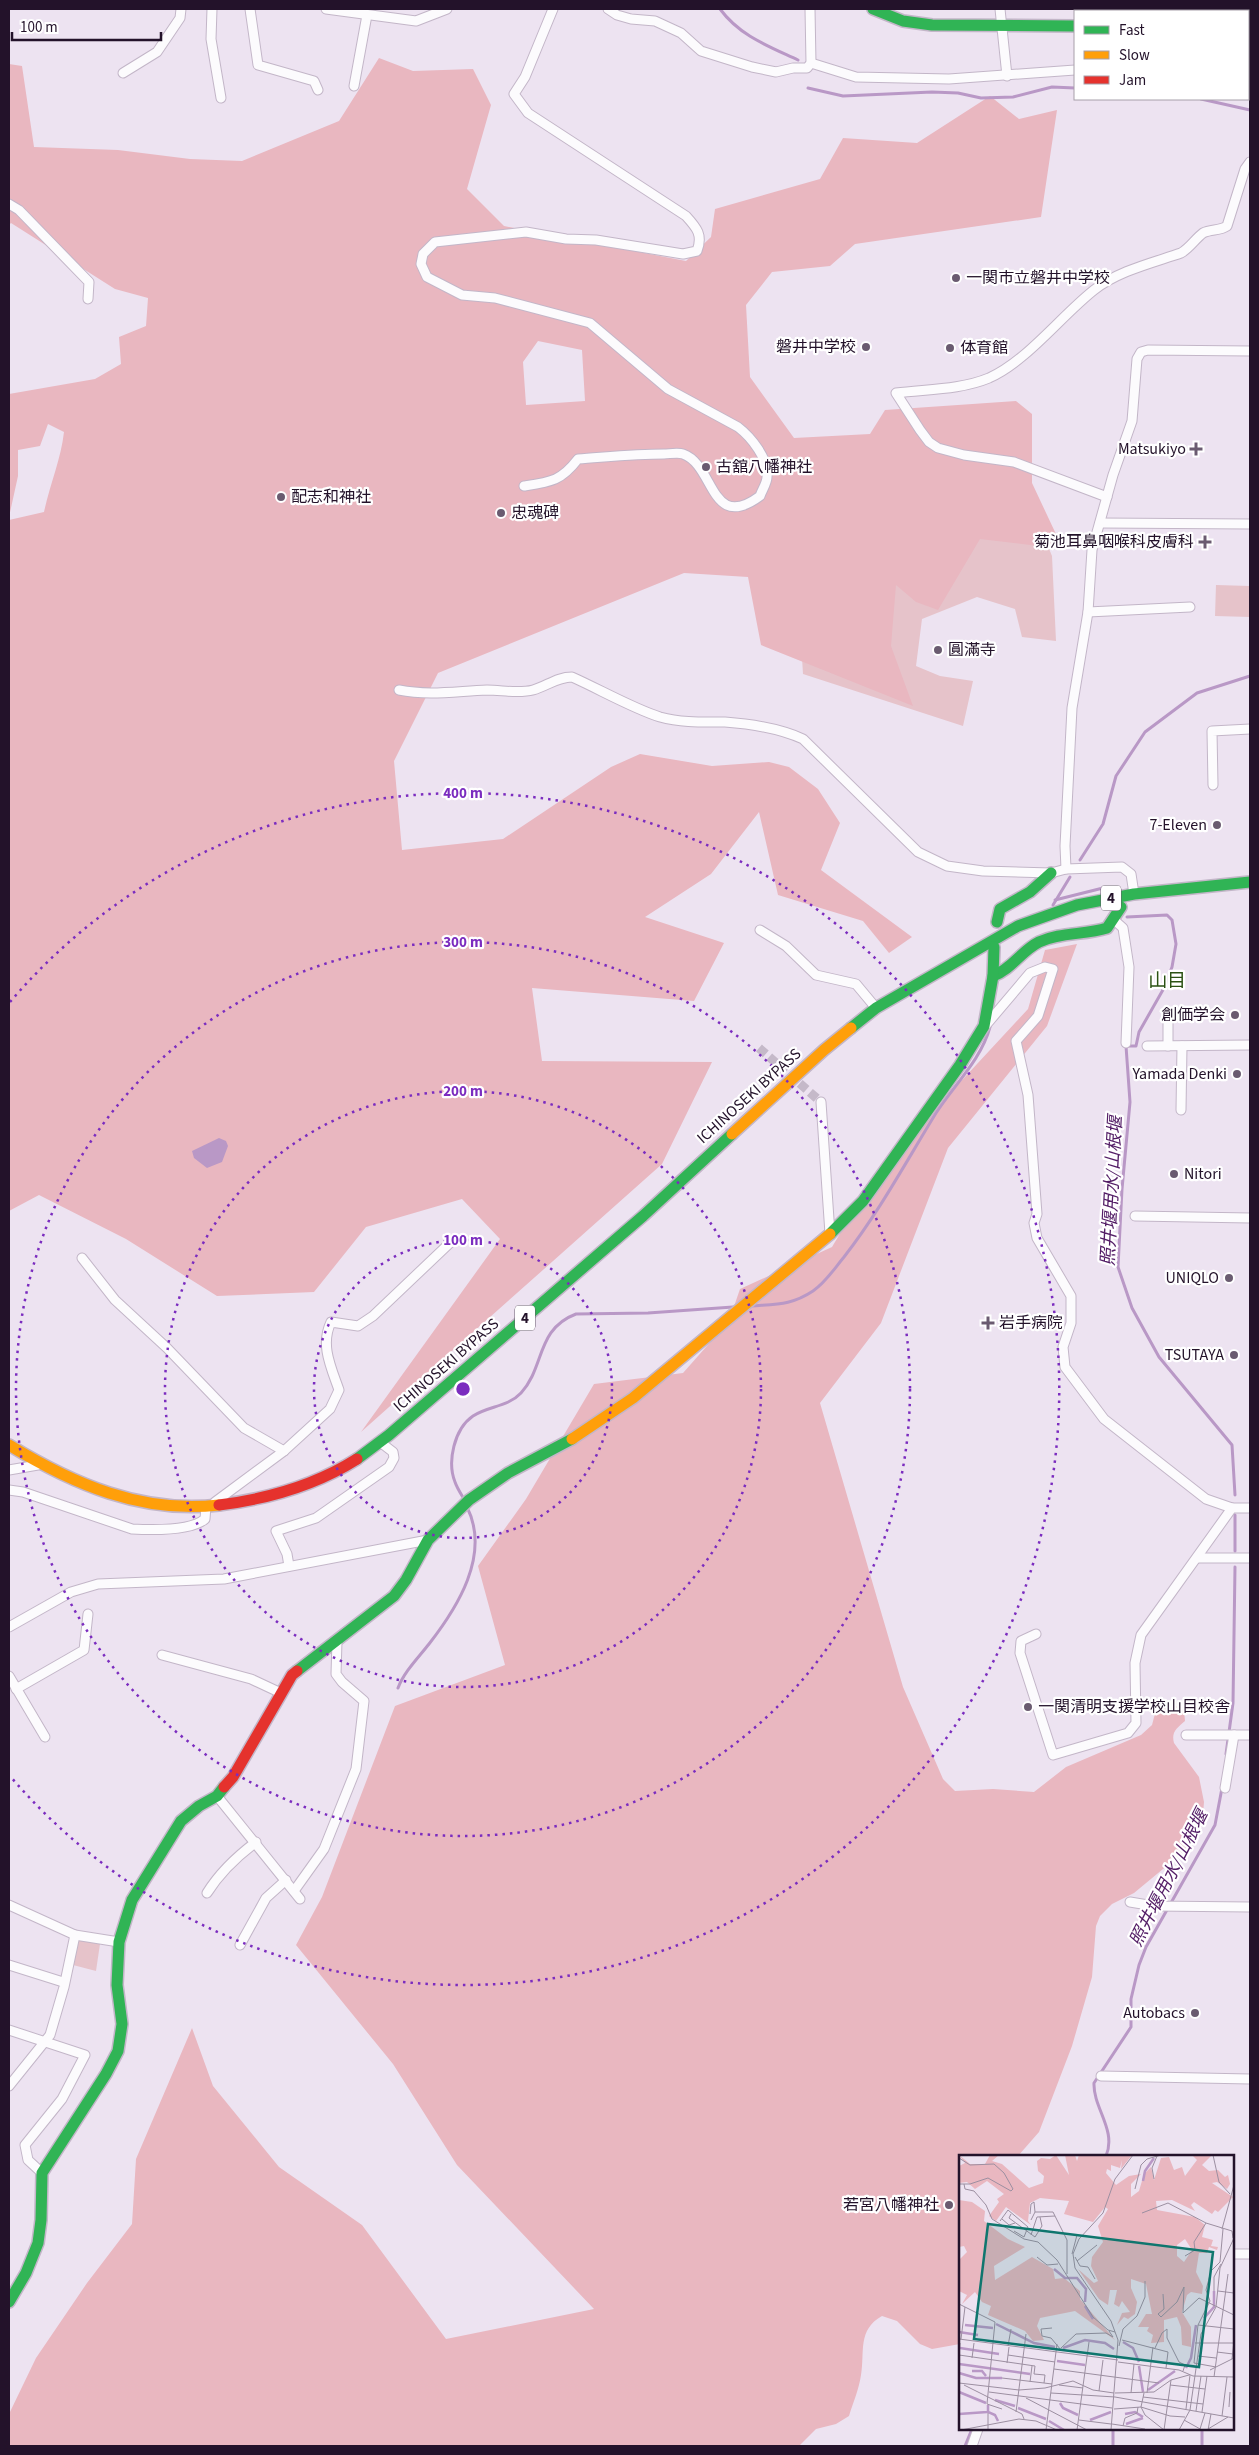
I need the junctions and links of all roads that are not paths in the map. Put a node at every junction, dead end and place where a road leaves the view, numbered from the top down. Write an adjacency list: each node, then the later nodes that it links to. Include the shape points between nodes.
1 (181, 9): 16 (street, via 180,18 157,52)
2 (212, 9): 20 (street, via 211,39)
3 (250, 9): 19 (street, via 258,65 314,81)
4 (326, 9): 11 (street)
5 (447, 9): 11 (street, via 416,21)
6 (553, 9): 25 (street, via 525,77 514,94 528,113 686,216 698,230 700,243 697,251 682,254 526,232 435,242 423,254 421,264 427,277 462,295 495,298 590,323 668,388 748,435 765,463 767,477 760,496 738,507 727,506 718,498 694,462 683,454 578,459 555,481)
7 (608, 9): 14 (street, via 631,19 655,22 681,33 701,51 752,67 776,72 807,68)
8 (810, 9): 14 (street)
9 (873, 9): 12 (main road, via 902,21 932,25)
10 (1000, 9): 12 (street)
11 (367, 15): 18 (street)
12 (1001, 25): 13 (main road); 17 (street)
13 (1074, 26)
14 (811, 63): 17 (street, via 856,77 949,79)
15 (1074, 70): 17 (street)
16 (122, 73)
17 (1007, 76)
18 (354, 86)
19 (318, 90)
20 (221, 98)
21 (1250, 162): 26 (street, via 1227,226 1221,230 1202,234 1181,253 1113,278 1095,289 1024,354 991,377 952,388 896,394 920,430 938,448 1014,462)
22 (9, 204): 23 (street, via 19,210 89,282)
23 (88, 299)
24 (1250, 351): 26 (street, via 1158,349 1141,352 1137,359 1132,421)
25 (524, 486)
26 (1107, 497): 27 (street)
27 (1100, 523): 28 (street); 30 (street, via 1092,550)
28 (1250, 524)
29 (1190, 607): 30 (street)
30 (1088, 612): 34 (street, via 1072,708)
31 (399, 690): 35 (street, via 419,694 520,691 572,677 660,717 693,723 725,722 788,732 804,739 918,852 947,866)
32 (1250, 729): 33 (street, via 1212,730)
33 (1213, 786)
34 (1066, 869): 35 (street); 37 (street, via 1122,867 1131,874)
35 (1051, 873): 41 (main road, via 1030,892 1000,909)
36 (1250, 882): 37 (main road, ICHINOSEKI BYPASS / 4)
37 (1134, 894): 43 (main road, ICHINOSEKI BYPASS / 4, via 1077,905 1018,926)
38 (1250, 894): 39 (main road, ICHINOSEKI BYPASS / 4)
39 (1120, 907): 40 (main road); 43 (main road, ICHINOSEKI BYPASS / 4, via 1056,922)
40 (1112, 919): 45 (main road, via 1108,928 1102,930 1039,942 1010,969); 49 (street, via 1123,928 1129,967)
41 (997, 922)
42 (760, 930): 46 (street, via 786,946 816,975 856,984)
43 (980, 947): 46 (main road, ICHINOSEKI BYPASS / 4)
44 (994, 947): 45 (main road)
45 (993, 976): 48 (main road)
46 (876, 1008): 61 (main road, ICHINOSEKI BYPASS / 4, via 824,1050 643,1216)
47 (1168, 1019): 52 (street)
48 (984, 1026): 58 (main road, via 868,1194); 68 (street, via 1030,973 1044,967 1053,969 1038,1016 1016,1041 1028,1095 1037,1238 1072,1302 1071,1323 1063,1348 1065,1367 1104,1419 1206,1499)
49 (1126, 1043)
50 (1250, 1045): 53 (street)
51 (1147, 1046): 52 (street)
52 (1168, 1046): 53 (street)
53 (1182, 1046): 55 (street)
54 (821, 1102): 58 (street)
55 (1181, 1110)
56 (1135, 1216): 57 (street)
57 (1250, 1218)
58 (830, 1234): 70 (main road, via 633,1398 588,1430 508,1473 469,1500)
59 (454, 1239): 63 (street, via 373,1316 358,1326 331,1322 326,1333 326,1345 339,1390 330,1409)
60 (82, 1258): 63 (street, via 114,1300 167,1348 244,1428)
61 (380, 1442): 67 (main road, ICHINOSEKI BYPASS / 4, via 352,1462 308,1484 266,1497); 73 (street, via 393,1452 394,1458 389,1467 316,1518 276,1531)
62 (9, 1445): 64 (main road, ICHINOSEKI BYPASS / 4)
63 (284, 1451): 67 (street)
64 (42, 1465): 65 (street); 67 (main road, ICHINOSEKI BYPASS / 4, via 122,1498 166,1506)
65 (9, 1470)
66 (9, 1490): 67 (street, via 132,1530 194,1526 205,1519)
67 (208, 1506)
68 (1232, 1508): 69 (street); 71 (street)
69 (1250, 1508)
70 (428, 1540): 73 (street); 77 (main road, via 394,1596)
71 (1197, 1558): 72 (street); 76 (street, via 1141,1635 1134,1663 1136,1723 1128,1733 1053,1755 1020,1653 1021,1641)
72 (1250, 1558)
73 (289, 1566): 75 (street, via 224,1579 98,1584 71,1592)
74 (88, 1614): 80 (street, via 84,1650)
75 (9, 1627)
76 (1036, 1634)
77 (337, 1641): 81 (main road, via 292,1674); 90 (street, via 336,1674 364,1701 356,1770 324,1849)
78 (162, 1655): 81 (street, via 251,1679)
79 (9, 1676): 80 (street)
80 (16, 1689): 85 (street)
81 (280, 1693): 87 (main road, via 233,1777)
82 (1186, 1735): 83 (street)
83 (1234, 1735): 84 (street); 86 (street)
84 (1250, 1736)
85 (45, 1737)
86 (1225, 1788)
87 (217, 1796): 88 (street); 97 (main road, via 181,1821 132,1900)
88 (256, 1842): 89 (street); 91 (street, via 236,1857)
89 (286, 1880): 90 (street); 98 (street, via 266,1898)
90 (294, 1891): 92 (street)
91 (207, 1893)
92 (300, 1899)
93 (1130, 1902): 95 (street, via 1154,1906)
94 (9, 1905): 96 (street)
95 (1250, 1907)
96 (75, 1935): 97 (street); 100 (street)
97 (119, 1942): 106 (main road, via 117,1985 122,2024 118,2052)
98 (240, 1945)
99 (9, 1966): 100 (street)
100 (64, 1982): 102 (street, via 50,2035)
101 (9, 2030): 102 (street)
102 (45, 2042): 105 (street); 106 (street, via 85,2054 62,2099 25,2145 28,2160)
103 (1101, 2076): 104 (street)
104 (1250, 2079)
105 (9, 2086)
106 (42, 2173): 109 (main road, via 38,2248)
107 (1234, 2254): 108 (street)
108 (1250, 2254)
109 (9, 2302)
110 (978, 2430): 111 (street)
111 (972, 2446)

